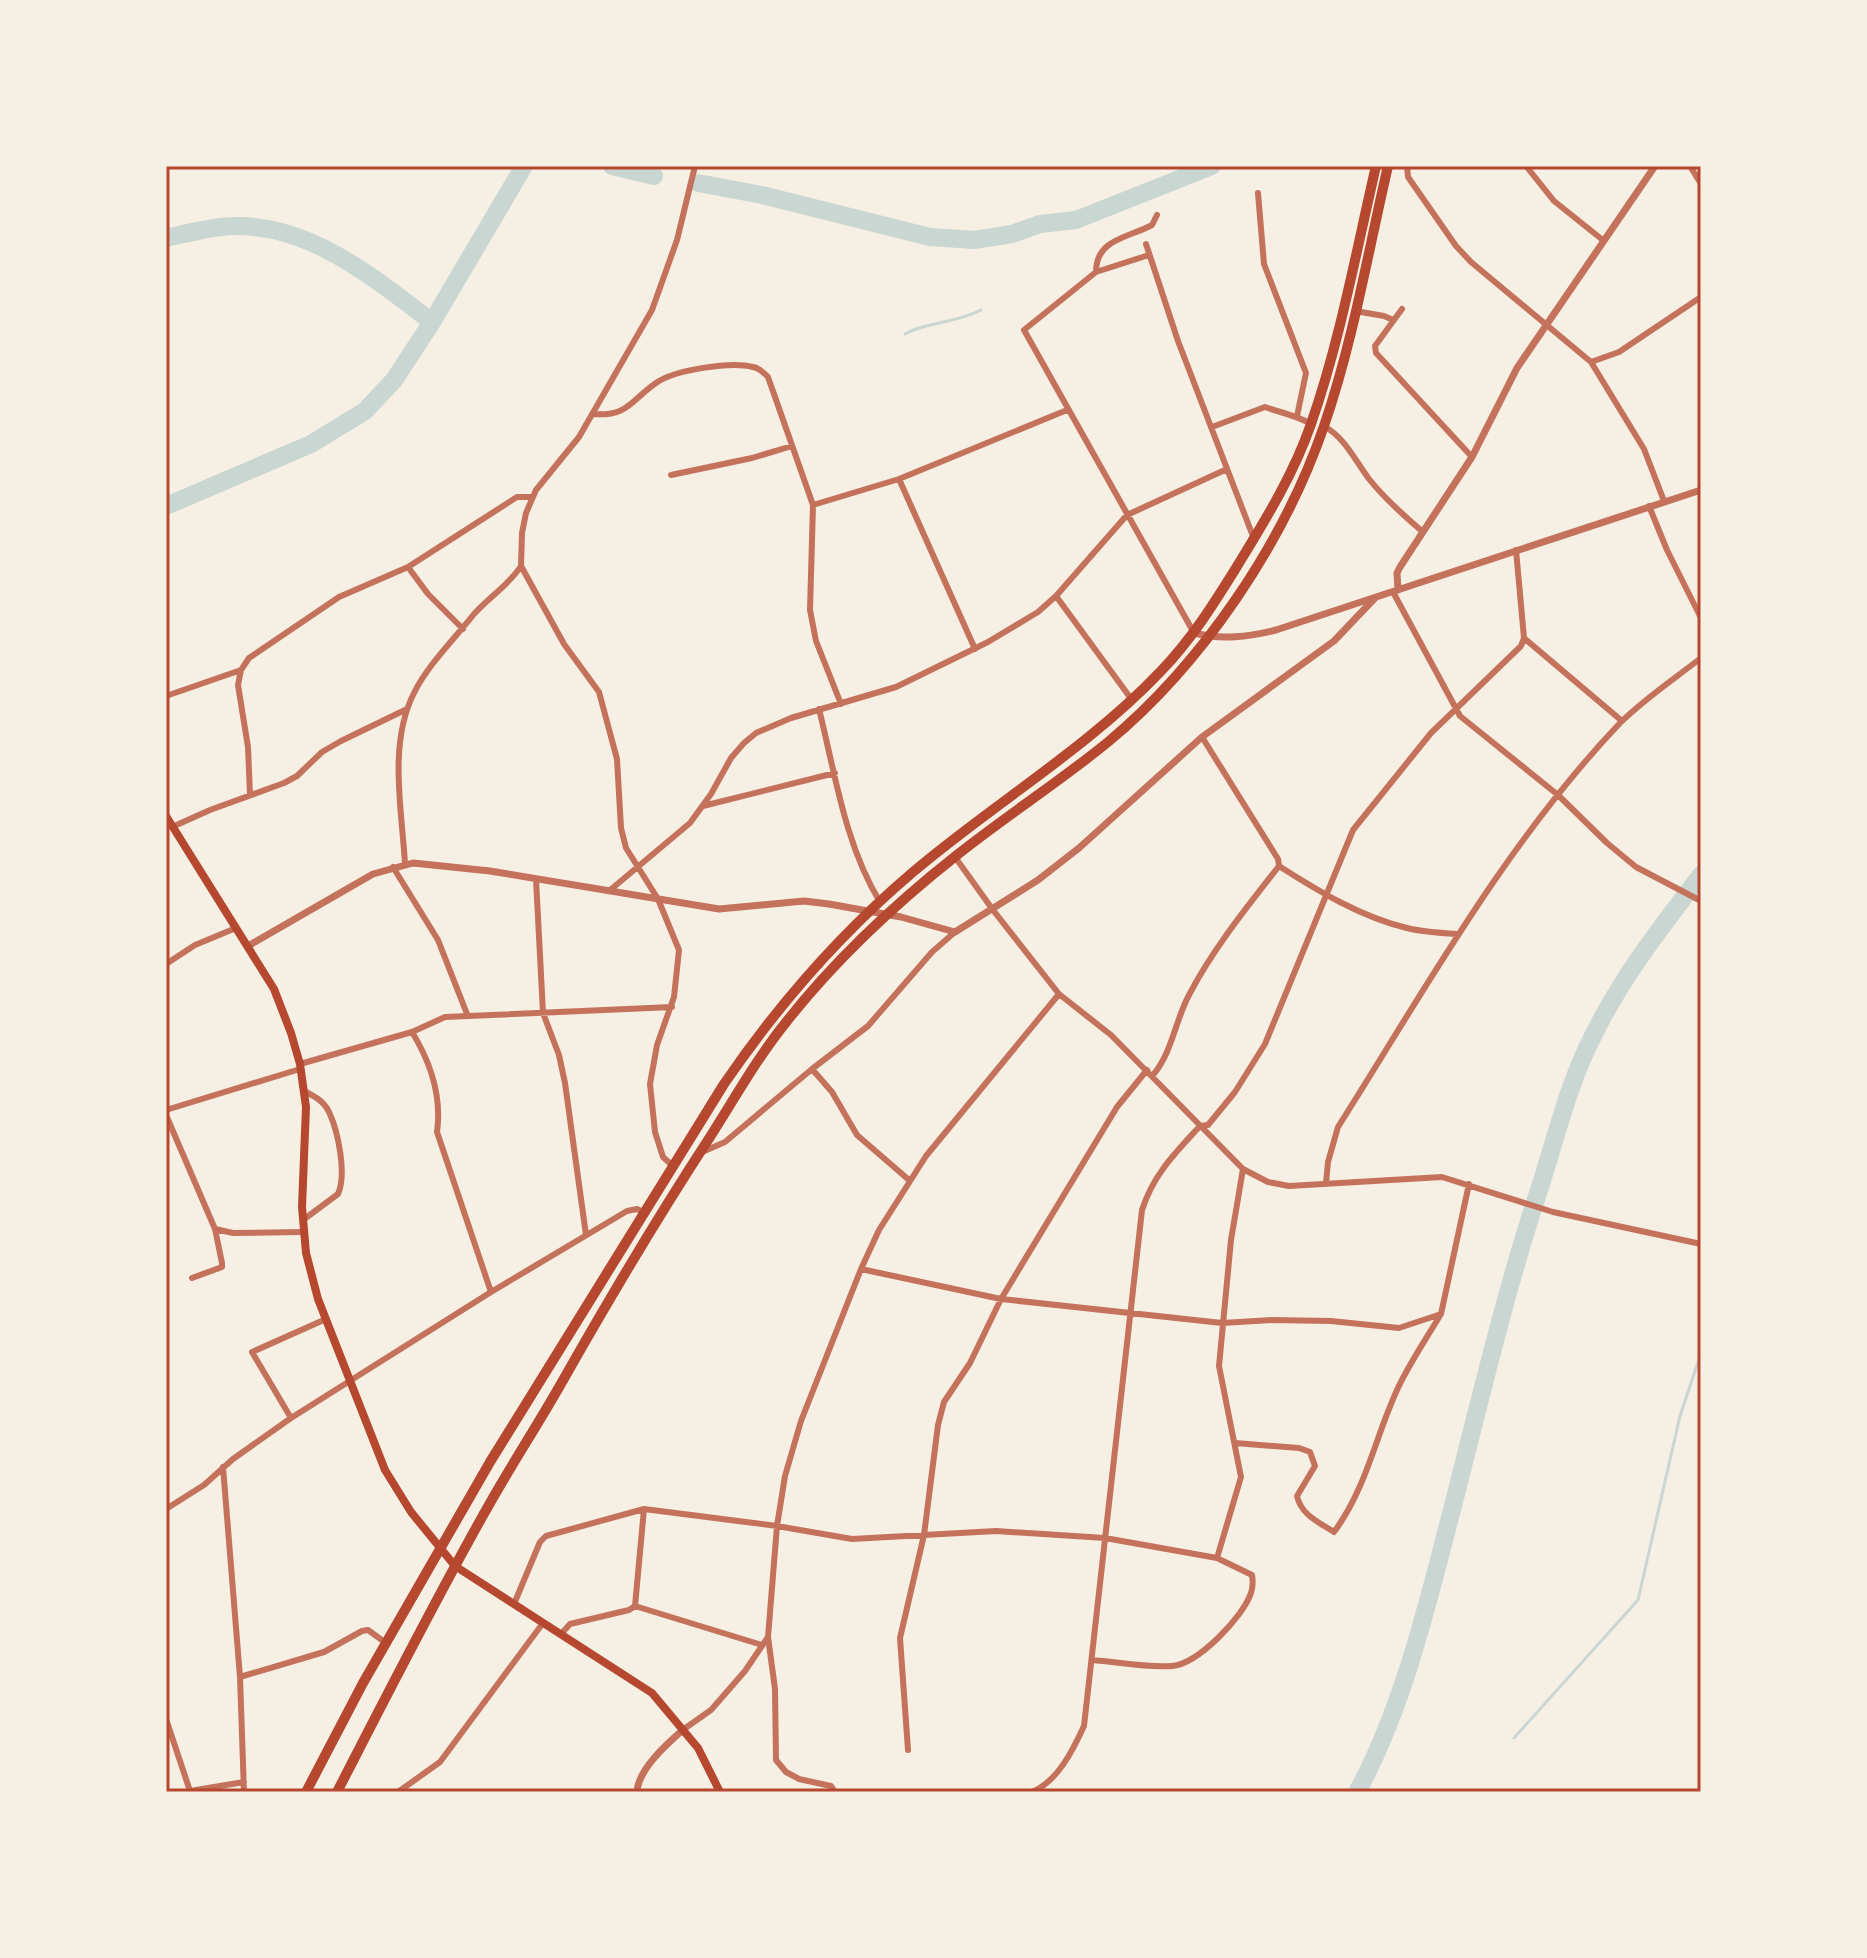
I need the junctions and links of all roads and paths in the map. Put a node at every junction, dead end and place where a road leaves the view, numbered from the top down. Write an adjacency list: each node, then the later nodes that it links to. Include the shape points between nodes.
1 (695, 166): 22 (street, via 652,310)
2 (1376, 166): 24 (highway)
3 (1388, 166): 17 (highway)
4 (1407, 166): 19 (street, via 1408,177 1463,254)
5 (1526, 166): 11 (street, via 1554,201)
6 (1655, 166): 11 (street)
7 (1690, 166): 8 (street)
8 (1701, 184)
9 (1258, 193): 23 (street, via 1264,264 1306,373)
10 (1157, 215): 14 (street, via 1152,225 1108,244 1096,261)
11 (1604, 241): 19 (street)
12 (1146, 244): 13 (street)
13 (1149, 255): 14 (street); 26 (street)
14 (1096, 272): 21 (street, via 1024,330)
15 (1701, 299): 20 (street, via 1619,352)
16 (1402, 309): 18 (street)
17 (1355, 311): 18 (street); 25 (highway)
18 (1393, 320): 28 (street, via 1375,346 1376,353)
19 (1546, 323): 20 (street); 28 (street)
20 (1591, 362): 34 (street, via 1644,449)
21 (1067, 410): 31 (street); 37 (street)
22 (592, 414): 27 (street, via 618,414 669,376 719,366 757,367 768,377); 33 (street)
23 (1297, 416): 24 (street); 26 (street, via 1265,407)
24 (1311, 424): 39 (highway)
25 (1324, 426): 38 (street, via 1344,441 1368,478); 49 (highway, via 1299,488)
26 (1212, 427): 29 (street)
27 (792, 446): 30 (street); 35 (street)
28 (1472, 457): 38 (street)
29 (1227, 469): 37 (street); 39 (street)
30 (671, 475)
31 (899, 479): 35 (street); 51 (street)
32 (1701, 490): 34 (street)
33 (533, 497): 41 (street, via 523,523); 42 (street, via 517,497)
34 (1664, 501): 36 (street)
35 (813, 505): 56 (street, via 810,610 816,641)
36 (1649, 506): 40 (street); 46 (street)
37 (1127, 515): 44 (street); 48 (street)
38 (1423, 532): 43 (street, via 1397,573)
39 (1254, 539): 48 (highway)
40 (1516, 550): 43 (street); 50 (street)
41 (521, 566): 47 (street); 70 (street, via 564,644 599,692 617,759 621,828)
42 (408, 567): 47 (street); 53 (street, via 339,597 249,658)
43 (1395, 591): 45 (street); 59 (street)
44 (1056, 596): 51 (street); 55 (street)
45 (1375, 598): 49 (street, via 1257,635); 61 (street, via 1334,641)
46 (1701, 618)
47 (463, 629): 57 (street, via 421,680)
48 (1194, 633): 49 (street); 55 (highway)
49 (1210, 637): 68 (highway, via 1107,742)
50 (1524, 638): 59 (street, via 1512,657); 60 (street)
51 (975, 649): 56 (street, via 896,687)
52 (1701, 658): 60 (street)
53 (241, 670): 54 (street); 63 (street, via 238,685)
54 (166, 696)
55 (1132, 700): 78 (highway)
56 (841, 704): 58 (street)
57 (407, 709): 63 (street, via 331,746 297,776); 69 (street, via 400,761)
58 (819, 709): 62 (street); 65 (street, via 771,726 744,743)
59 (1456, 711): 64 (street); 75 (street, via 1421,744 1362,818)
60 (1622, 721): 64 (street)
61 (1202, 737): 71 (street); 79 (street, via 1079,848)
62 (835, 773): 65 (street); 78 (street, via 848,826)
63 (250, 795): 67 (street)
64 (1558, 795): 77 (street, via 1636,867); 84 (street)
65 (702, 806): 70 (street, via 690,823)
66 (166, 816): 67 (main road)
67 (172, 827): 82 (main road)
68 (955, 857): 79 (street); 81 (highway)
69 (405, 864): 72 (street); 73 (street)
70 (637, 866): 74 (street); 76 (street)
71 (1279, 866): 75 (street); 94 (street, via 1190,993 1167,1051)
72 (393, 867): 85 (street, via 355,883); 90 (street, via 438,940)
73 (536, 879): 74 (street); 89 (street)
74 (609, 891): 76 (street)
75 (1326, 896): 84 (street, via 1404,927); 97 (street, via 1265,1044 1235,1092 1208,1125)
76 (658, 899): 80 (street, via 719,909 804,901); 88 (street, via 679,950)
77 (1701, 901)
78 (880, 902): 80 (highway)
79 (993, 910): 83 (street); 87 (street)
80 (869, 912): 81 (street); 99 (highway, via 755,1038)
81 (887, 914): 83 (street); 98 (highway, via 787,1021)
82 (236, 928): 85 (main road); 86 (street)
83 (955, 932): 93 (street, via 868,1026)
84 (1457, 934): 102 (street, via 1338,1127)
85 (248, 946): 92 (main road, via 274,989)
86 (166, 964)
87 (1059, 994): 94 (street); 101 (street)
88 (672, 1007): 89 (street); 99 (street, via 650,1084 655,1132 663,1157)
89 (543, 1013): 90 (street); 108 (street, via 565,1083)
90 (467, 1014): 91 (street)
91 (412, 1032): 92 (street); 112 (street, via 428,1057 440,1109 437,1132)
92 (300, 1067): 95 (main road); 96 (street)
93 (812, 1069): 98 (street, via 725,1142); 101 (street, via 857,1135)
94 (1150, 1072): 97 (street); 113 (street, via 1117,1107)
95 (304, 1091): 105 (main road); 105 (street, via 329,1111 342,1173 338,1194)
96 (166, 1112): 106 (street)
97 (1200, 1126): 100 (street); 114 (street, via 1149,1188)
98 (698, 1154): 129 (highway)
99 (674, 1167): 104 (highway)
100 (1243, 1169): 102 (street, via 1289,1186); 117 (street)
101 (909, 1180): 110 (street)
102 (1326, 1183): 103 (street, via 1442,1177)
103 (1469, 1184): 109 (street, via 1548,1211); 115 (street)
104 (645, 1214): 108 (street, via 627,1211); 127 (highway)
105 (303, 1220): 107 (main road)
106 (215, 1229): 107 (street); 111 (street, via 222,1267)
107 (303, 1232): 116 (main road)
108 (586, 1235): 112 (street)
109 (1701, 1244)
110 (861, 1269): 113 (street); 124 (street, via 800,1425)
111 (192, 1278)
112 (491, 1292): 118 (street)
113 (1001, 1299): 114 (street); 125 (street, via 944,1402)
114 (1131, 1313): 117 (street); 126 (street)
115 (1441, 1314): 117 (street, via 1399,1328 1331,1321); 120 (street, via 1397,1390 1354,1502 1334,1532 1306,1514 1298,1501 1315,1466 1310,1452)
116 (326, 1319): 118 (main road); 119 (street, via 252,1352)
117 (1222, 1323): 120 (street, via 1220,1379)
118 (350, 1381): 119 (street); 127 (main road, via 385,1470)
119 (291, 1418): 121 (street)
120 (1235, 1443): 128 (street, via 1241,1477)
121 (223, 1467): 122 (street); 138 (street)
122 (166, 1509)
123 (644, 1509): 124 (street); 130 (street, via 546,1536); 131 (street)
124 (777, 1526): 125 (street, via 852,1539); 134 (street)
125 (924, 1535): 126 (street, via 996,1531); 141 (street, via 900,1638)
126 (1105, 1538): 128 (street); 137 (street)
127 (441, 1549): 129 (main road); 135 (highway)
128 (1217, 1558): 137 (street, via 1252,1575 1253,1585 1236,1617 1203,1652 1174,1666)
129 (455, 1566): 130 (main road); 145 (highway)
130 (514, 1604): 132 (main road)
131 (635, 1606): 133 (street, via 570,1624); 136 (street)
132 (543, 1623): 133 (main road); 146 (street, via 440,1762)
133 (562, 1633): 140 (main road, via 652,1693)
134 (768, 1637): 136 (street); 149 (street, via 776,1760 786,1772 831,1786)
135 (386, 1643): 138 (street, via 362,1631 324,1652); 144 (highway)
136 (762, 1645): 140 (street, via 711,1710)
137 (1092, 1660): 150 (street, via 1084,1726 1052,1777)
138 (240, 1677): 142 (street)
139 (166, 1719): 142 (street, via 190,1791)
140 (684, 1729): 147 (street, via 651,1764); 148 (main road)
141 (908, 1750)
142 (244, 1782): 143 (street)
143 (244, 1792)
144 (306, 1792)
145 (337, 1792)
146 (398, 1792)
147 (636, 1792)
148 (720, 1792)
149 (835, 1792)
150 (1032, 1792)

